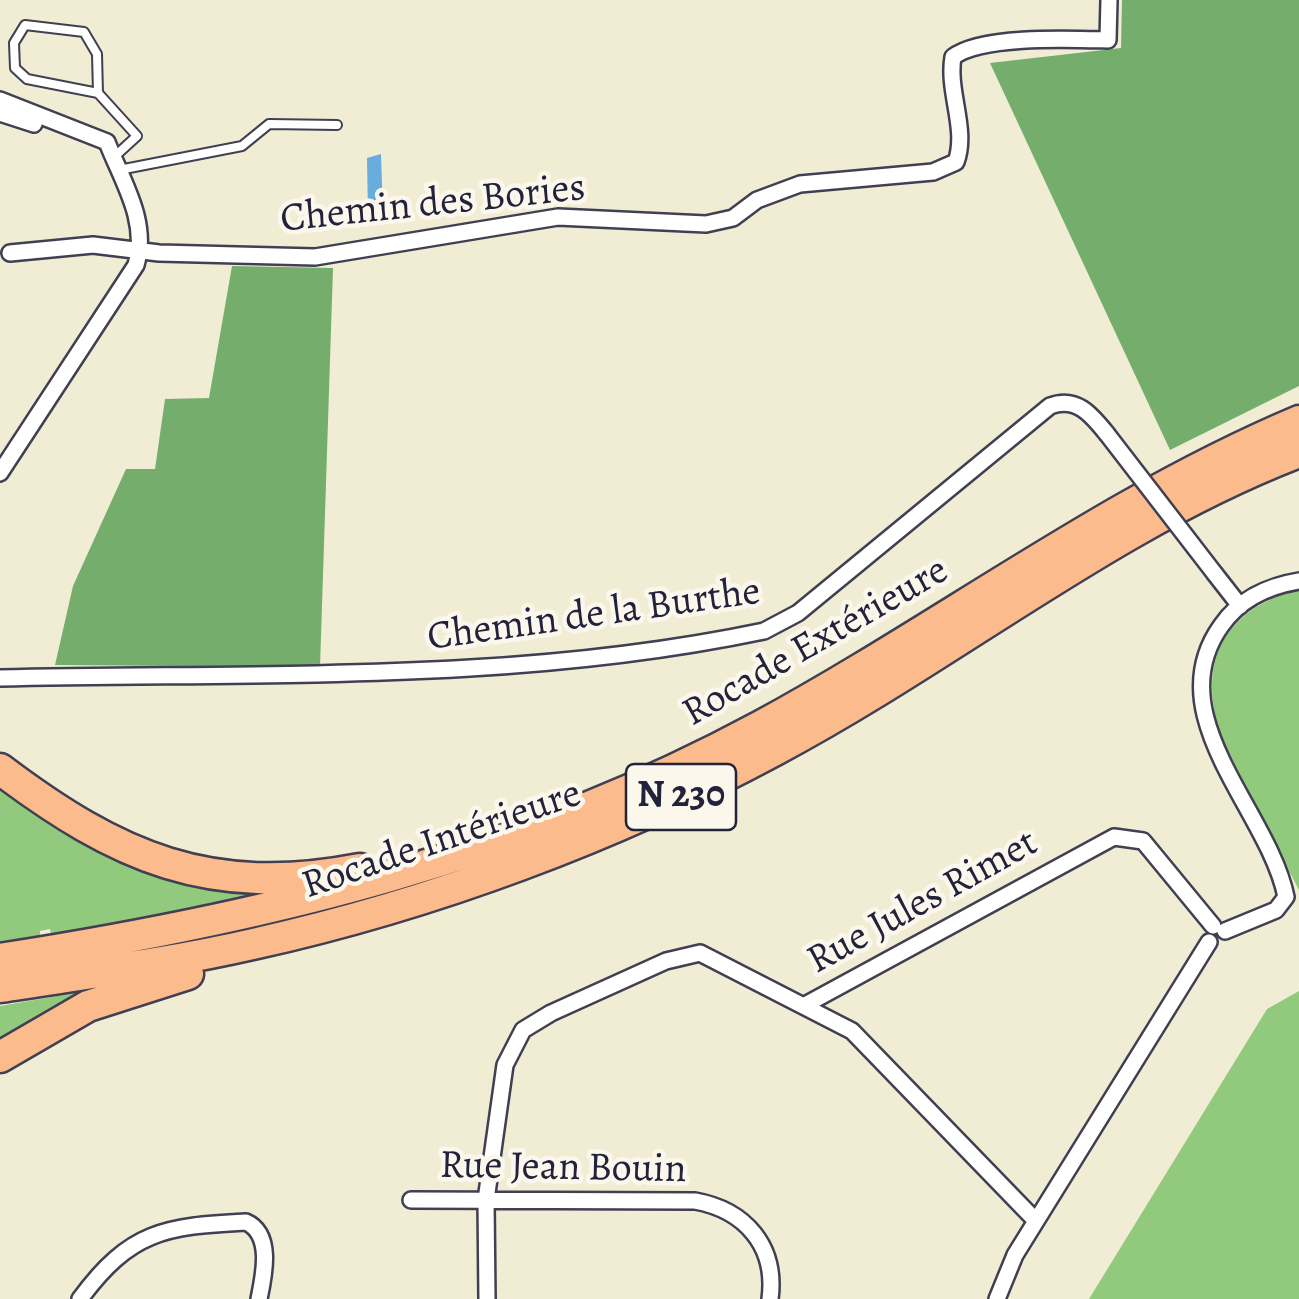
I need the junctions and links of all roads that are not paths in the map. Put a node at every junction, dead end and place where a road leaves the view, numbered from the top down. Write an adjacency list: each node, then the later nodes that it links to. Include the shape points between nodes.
1 (1108, 0): 7 (street, Chemin des Bories, via 1108,40 990,45 953,58 961,148 956,162 933,172 800,184 757,200 734,218 706,224 558,217 315,257)
2 (98, 93): 2 (lane, via 97,54 84,32 24,25 14,44 15,68 27,79); 6 (lane, via 136,136)
3 (0, 100): 6 (street, via 107,142)
4 (0, 113): 6 (street, via 91,146)
5 (337, 125): 6 (lane, via 269,124 242,146)
6 (116, 164): 7 (street, via 138,220)
7 (141, 248): 8 (street, via 49,246); 11 (street)
8 (10, 253)
9 (1299, 421): 16 (highway, Rocade Extérieure / N 230, via 1185,472 760,726)
10 (1299, 452): 17 (highway, Rocade Intérieure / N 230, via 1156,520 776,750 682,797)
11 (0, 473)
12 (1299, 582): 13 (street, via 1263,591)
13 (1240, 606): 14 (street, Chemin de la Burthe, bridge, via 1106,434 1069,402 1050,406 783,624 752,633 477,669); 18 (street, via 1202,660 1200,688 1226,771 1286,897 1276,910)
14 (0, 678)
15 (0, 769): 16 (highway, via 102,838 176,866 239,878 281,880 361,869)
16 (586, 809): 19 (highway, Rocade Extérieure / N 230, via 325,897)
17 (409, 903): 20 (highway, Rocade Intérieure / N 230, via 252,944); 22 (highway, via 319,939 134,988 88,1006)
18 (1216, 933): 21 (street, Rue Jules Rimet, via 1144,841 1114,837); 25 (street)
19 (0, 959)
20 (0, 987)
21 (806, 1004): 24 (street, Rue Jules Rimet, via 700,953 666,961 523,1030 505,1065); 25 (street, via 852,1031)
22 (0, 1057)
23 (411, 1200): 24 (street, Rue Jean Bouin)
24 (486, 1200): 28 (street, Rue Jules Rimet); 29 (street, Rue Jean Bouin, via 695,1201 724,1207 758,1238 772,1280)
25 (1036, 1221): 30 (street)
26 (80, 1299): 27 (street, via 114,1257 142,1240 170,1230 246,1222 264,1250)
27 (259, 1299)
28 (488, 1299)
29 (770, 1299)
30 (997, 1299)

